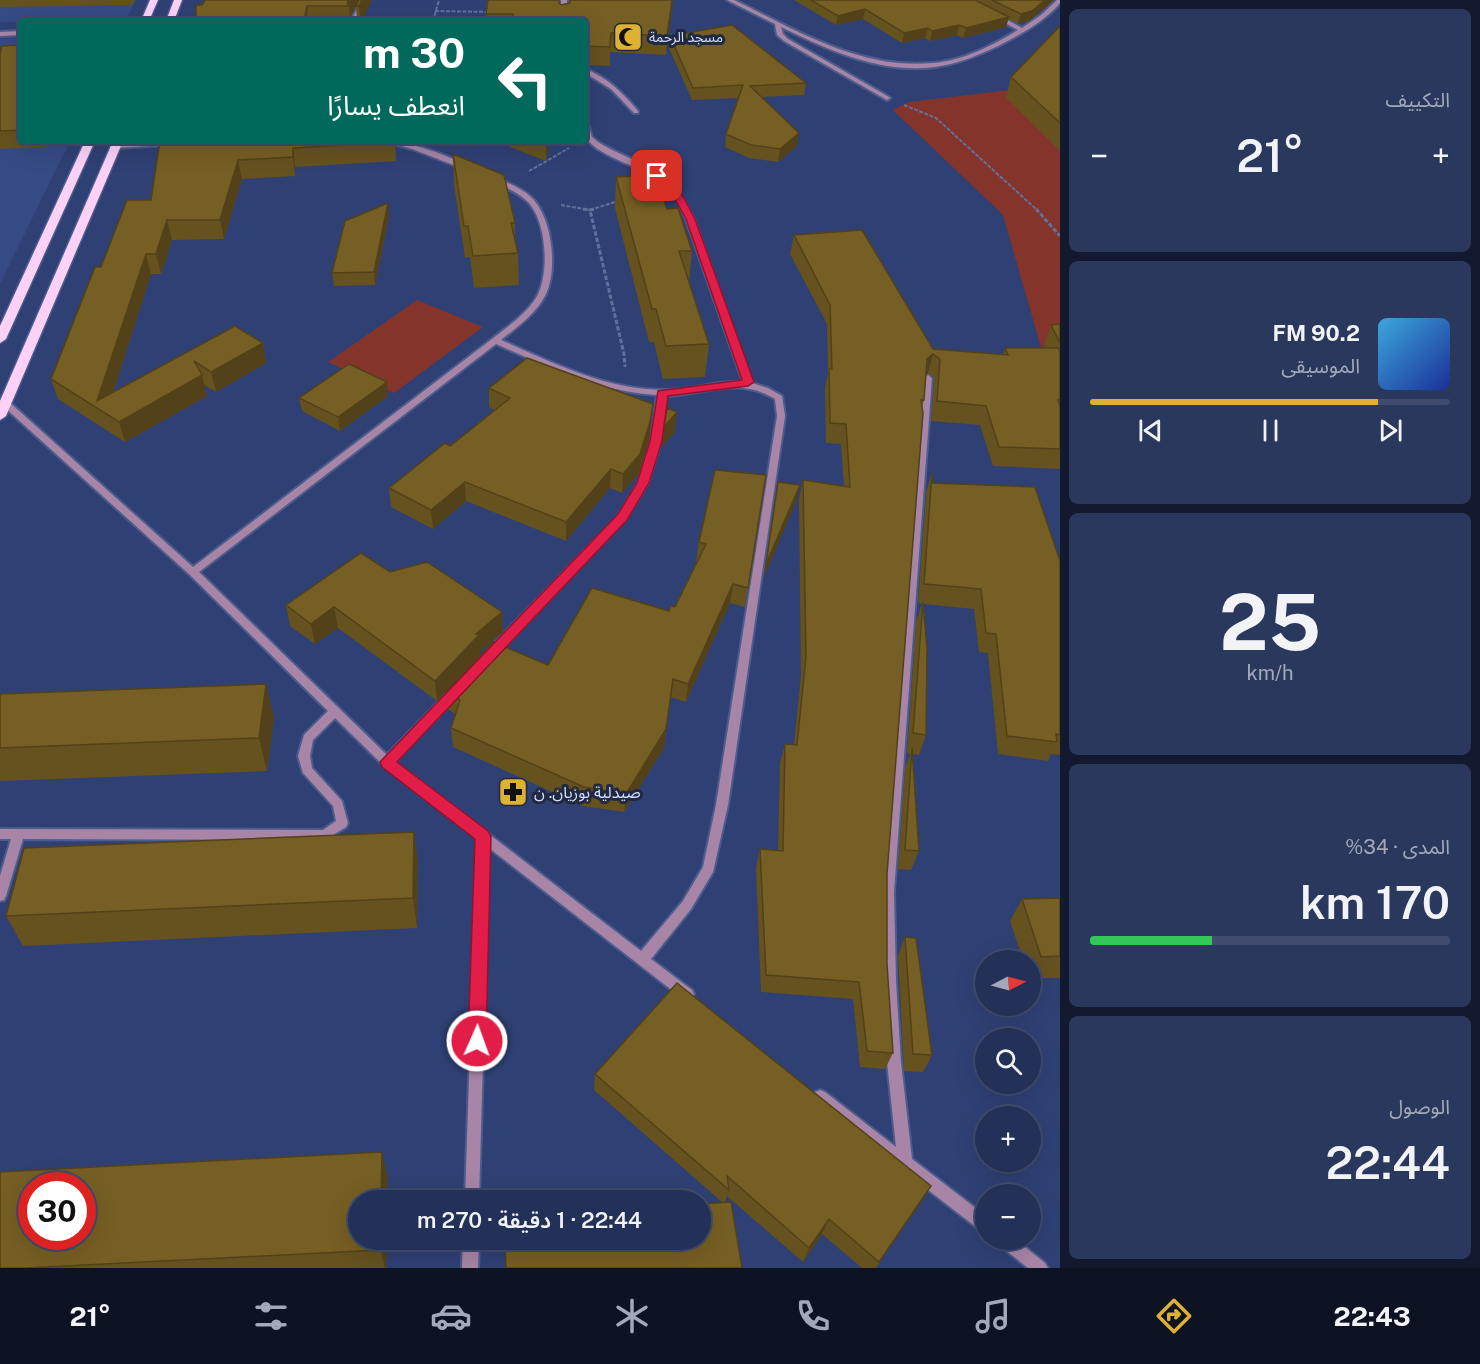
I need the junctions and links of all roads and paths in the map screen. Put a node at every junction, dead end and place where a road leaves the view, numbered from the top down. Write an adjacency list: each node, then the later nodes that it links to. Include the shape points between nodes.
1 (154, 0): 11 (main road)
2 (178, 0): 12 (main road)
3 (364, 0): 13 (street)
4 (439, 0): 8 (path)
5 (564, 0): 15 (street)
6 (730, 0): 16 (street)
7 (1060, 0): 17 (street)
8 (435, 11): 10 (path); 14 (path)
9 (986, 11): 17 (street)
10 (494, 12)
11 (146, 18)
12 (171, 18)
13 (355, 18)
14 (434, 18)
15 (564, 18)
16 (777, 22): 17 (street, via 855,58 907,67 964,59); 21 (street, via 786,40)
17 (1022, 30)
18 (18, 33): 19 (street)
19 (0, 34)
20 (588, 72): 23 (street, via 603,78)
21 (887, 98)
22 (903, 105): 33 (path, via 936,118 1038,210)
23 (636, 112)
24 (588, 136): 37 (street, via 646,168 669,184 679,198)
25 (89, 144): 34 (main road)
26 (117, 144): 40 (main road)
27 (400, 144): 29 (street)
28 (571, 147): 31 (path)
29 (476, 172)
30 (486, 177): 31 (street)
31 (506, 185): 35 (street, via 531,201 542,220 550,263 543,292 528,313)
32 (624, 199): 38 (path, via 590,210 624,354)
33 (1060, 236)
34 (0, 339)
35 (495, 341): 38 (street, via 547,364); 42 (street)
36 (928, 378): 54 (street, via 888,892 894,1062)
37 (748, 382): 39 (street); 51 (street, via 779,398 781,416 722,805 709,868 687,905)
38 (627, 391): 39 (street)
39 (662, 393): 43 (street, via 656,441 643,483 623,517)
40 (3, 403): 41 (main road); 42 (street)
41 (0, 416)
42 (193, 572): 45 (street)
43 (485, 661)
44 (460, 686): 46 (street)
45 (335, 712): 46 (street); 48 (street, via 308,738 304,756 307,770 338,804 342,823 325,835)
46 (387, 762): 49 (street)
47 (0, 834): 48 (street)
48 (19, 834): 50 (street)
49 (483, 836): 51 (street); 55 (street)
50 (0, 896)
51 (643, 959): 52 (street)
52 (699, 1003)
53 (812, 1090): 54 (street)
54 (905, 1163): 56 (street)
55 (472, 1190)
56 (975, 1217)
57 (471, 1250): 59 (street)
58 (1017, 1250): 60 (street)
59 (470, 1268)
60 (1040, 1268)

